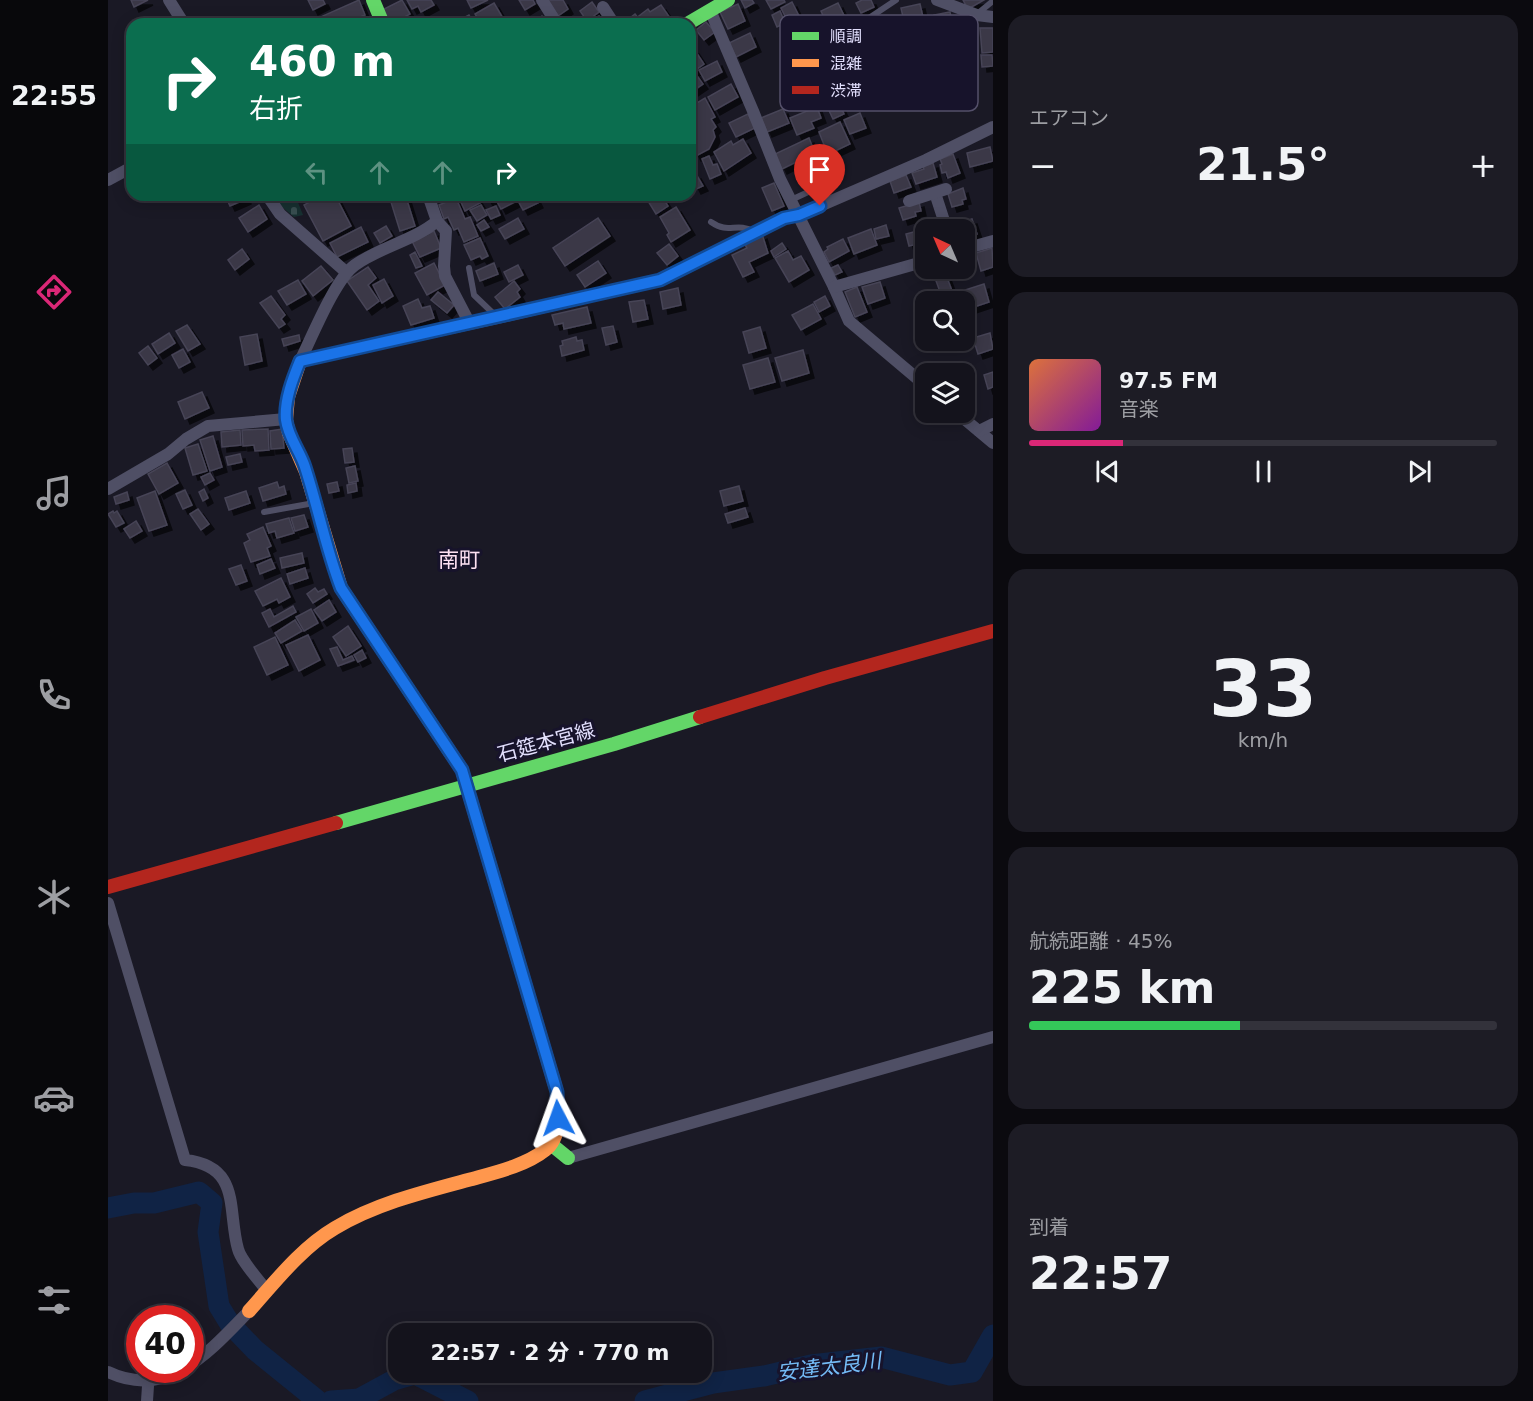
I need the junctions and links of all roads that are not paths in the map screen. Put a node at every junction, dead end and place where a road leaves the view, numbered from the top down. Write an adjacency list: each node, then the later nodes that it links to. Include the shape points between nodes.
1 (169, 0): 14 (street)
2 (373, 0): 15 (street)
3 (542, 0): 16 (street)
4 (726, 0): 9 (street)
5 (896, 0): 10 (lane)
6 (937, 0): 11 (street)
7 (993, 1): 11 (lane)
8 (603, 7): 17 (street)
9 (710, 10): 18 (street); 25 (street)
10 (874, 15)
11 (977, 15)
12 (978, 15): 13 (street)
13 (993, 17)
14 (180, 18)
15 (380, 18)
16 (553, 18)
17 (610, 18)
18 (696, 19)
19 (993, 127): 27 (street)
20 (830, 158): 25 (lane, via 835,174)
21 (126, 170): 22 (street)
22 (108, 180)
23 (271, 201): 36 (street, via 280,214)
24 (430, 201): 29 (street)
25 (791, 201): 27 (street)
26 (909, 201): 28 (street, via 940,191)
27 (799, 215): 31 (street); 37 (street)
28 (945, 219)
29 (437, 221): 36 (street); 39 (street, via 446,231 446,276)
30 (711, 222): 31 (lane, via 721,228 744,226)
31 (755, 232): 38 (street, via 660,280)
32 (993, 241): 33 (street)
33 (975, 246)
34 (915, 264): 37 (street)
35 (470, 268): 38 (lane, via 474,295)
36 (346, 272): 40 (street)
37 (834, 287): 41 (street, via 849,321)
38 (498, 318): 39 (street)
39 (470, 324): 40 (street)
40 (300, 361): 42 (street)
41 (915, 377)
42 (286, 419): 47 (street, via 208,426 168,454); 48 (street)
43 (970, 423): 45 (street)
44 (993, 424): 45 (street)
45 (979, 431): 46 (street)
46 (993, 443)
47 (109, 485)
48 (316, 502): 49 (lane); 51 (street, via 341,588 462,770)
49 (264, 512)
50 (993, 631): 51 (street, 石筵本宮線)
51 (467, 784): 52 (street, 石筵本宮線); 55 (street, via 557,1092 558,1118)
52 (108, 887)
53 (108, 903): 57 (street, via 185,1160 198,1161 215,1170 224,1182 231,1196 238,1251)
54 (993, 1037): 56 (street)
55 (552, 1145): 56 (street); 57 (street, via 514,1165 430,1190 346,1222 322,1236)
56 (568, 1158)
57 (267, 1291): 58 (street)
58 (249, 1311): 60 (street, via 184,1375)
59 (108, 1372): 60 (street, via 129,1383)
60 (148, 1386): 61 (street)
61 (147, 1401)

